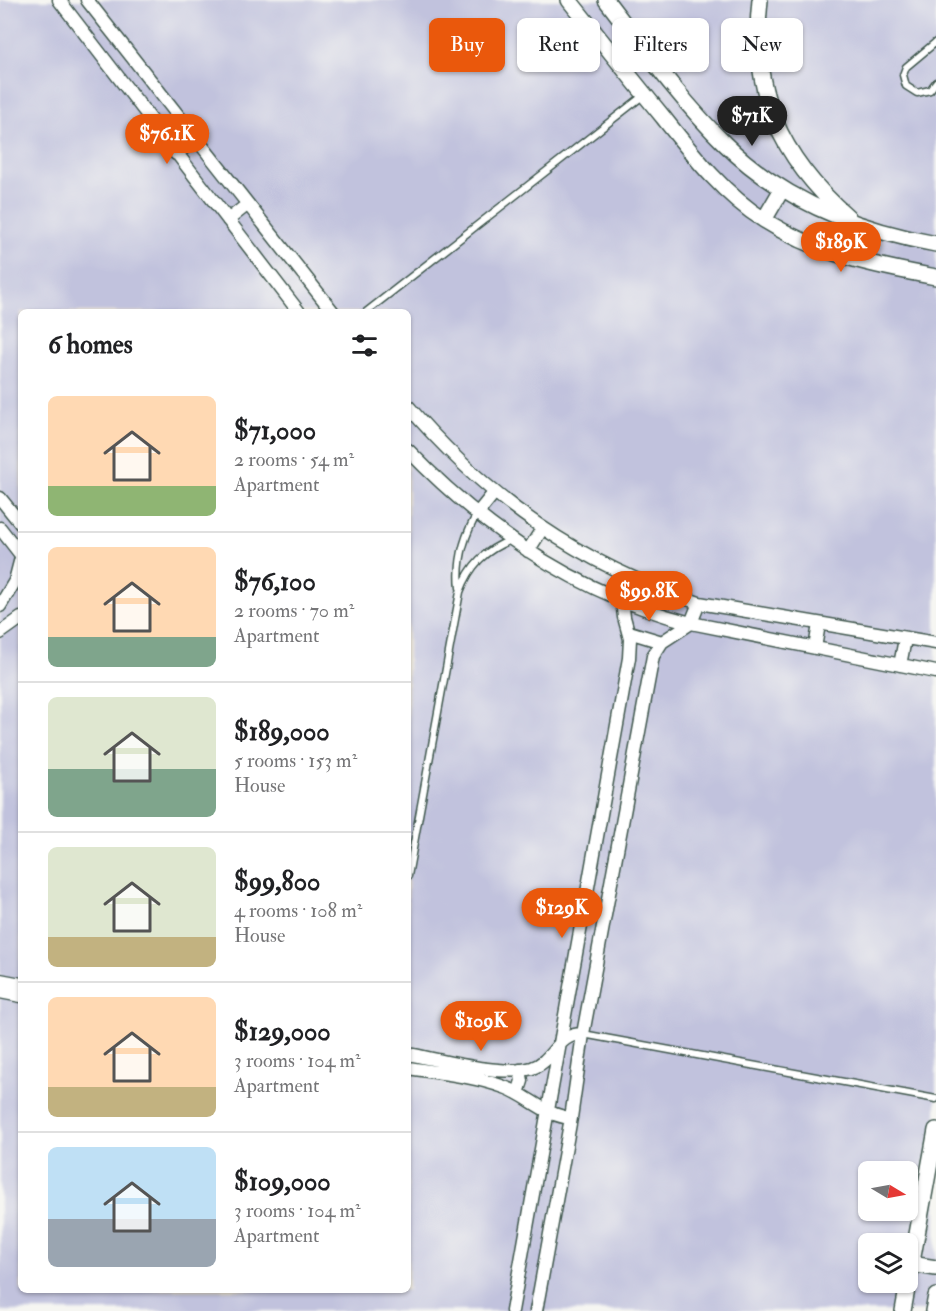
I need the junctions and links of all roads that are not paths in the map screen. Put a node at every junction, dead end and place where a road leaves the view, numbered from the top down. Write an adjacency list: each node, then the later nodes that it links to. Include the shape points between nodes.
1 (59, 0): 7 (street)
2 (87, 0): 6 (street)
3 (569, 0): 10 (street)
4 (606, 0): 13 (street, via 724,144)
5 (760, 0): 17 (street, via 763,85 782,139 815,186)
6 (96, 11): 7 (street); 11 (street)
7 (78, 25): 12 (street)
8 (936, 42): 9 (lane, via 906,67 903,75 906,86 917,93 930,90)
9 (936, 82)
10 (645, 95): 16 (street, via 714,178); 22 (lane)
11 (196, 139): 12 (street); 14 (street)
12 (176, 154): 15 (street)
13 (782, 189): 16 (street); 17 (street)
14 (248, 204): 15 (street); 21 (street)
15 (228, 220): 20 (street)
16 (764, 220): 19 (street, via 837,255)
17 (857, 225): 18 (street)
18 (936, 244)
19 (936, 277)
20 (297, 309)
21 (331, 309)
22 (370, 309)
23 (411, 410): 25 (street)
24 (411, 453): 27 (street)
25 (494, 493): 27 (street); 30 (street)
26 (0, 498): 28 (street)
27 (477, 514): 31 (street); 36 (lane, via 461,552)
28 (18, 520)
29 (0, 528): 33 (street)
30 (542, 529): 32 (street); 35 (street)
31 (512, 540): 32 (street); 36 (lane, via 497,545 479,559)
32 (528, 551): 38 (street)
33 (18, 552)
34 (18, 573): 37 (street)
35 (632, 578): 38 (street); 39 (street)
36 (460, 592): 56 (lane)
37 (16, 593): 40 (street)
38 (622, 600): 42 (street); 44 (street)
39 (699, 603): 42 (street); 43 (street)
40 (0, 606)
41 (18, 620): 45 (street)
42 (691, 623): 47 (street); 49 (street)
43 (819, 624): 46 (street); 49 (street)
44 (629, 632): 47 (street); 52 (street, via 630,652)
45 (0, 633)
46 (905, 639): 48 (street); 50 (street)
47 (662, 642): 53 (street, via 653,656)
48 (936, 643)
49 (815, 648): 50 (street)
50 (900, 665): 51 (street)
51 (936, 672)
52 (623, 691): 53 (street); 54 (street)
53 (646, 696): 55 (street)
54 (606, 786): 55 (street); 61 (street)
55 (629, 790): 60 (street)
56 (411, 860)
57 (18, 984): 58 (street)
58 (3, 986): 59 (street)
59 (18, 994)
60 (584, 1034): 61 (street, via 570,1035); 67 (lane); 69 (street)
61 (558, 1044): 64 (street, via 539,1065); 68 (street)
62 (411, 1055): 65 (street)
63 (411, 1068): 65 (street)
64 (520, 1070): 65 (street); 66 (street, via 522,1082)
65 (472, 1072): 66 (street)
66 (518, 1093): 68 (street)
67 (936, 1099)
68 (548, 1112): 69 (street); 76 (street)
69 (571, 1118): 77 (street)
70 (936, 1130): 71 (street)
71 (918, 1233)
72 (918, 1265): 73 (street)
73 (936, 1268)
74 (906, 1293): 78 (street)
75 (936, 1296): 79 (street)
76 (512, 1311)
77 (536, 1311)
78 (903, 1311)
79 (933, 1311)

